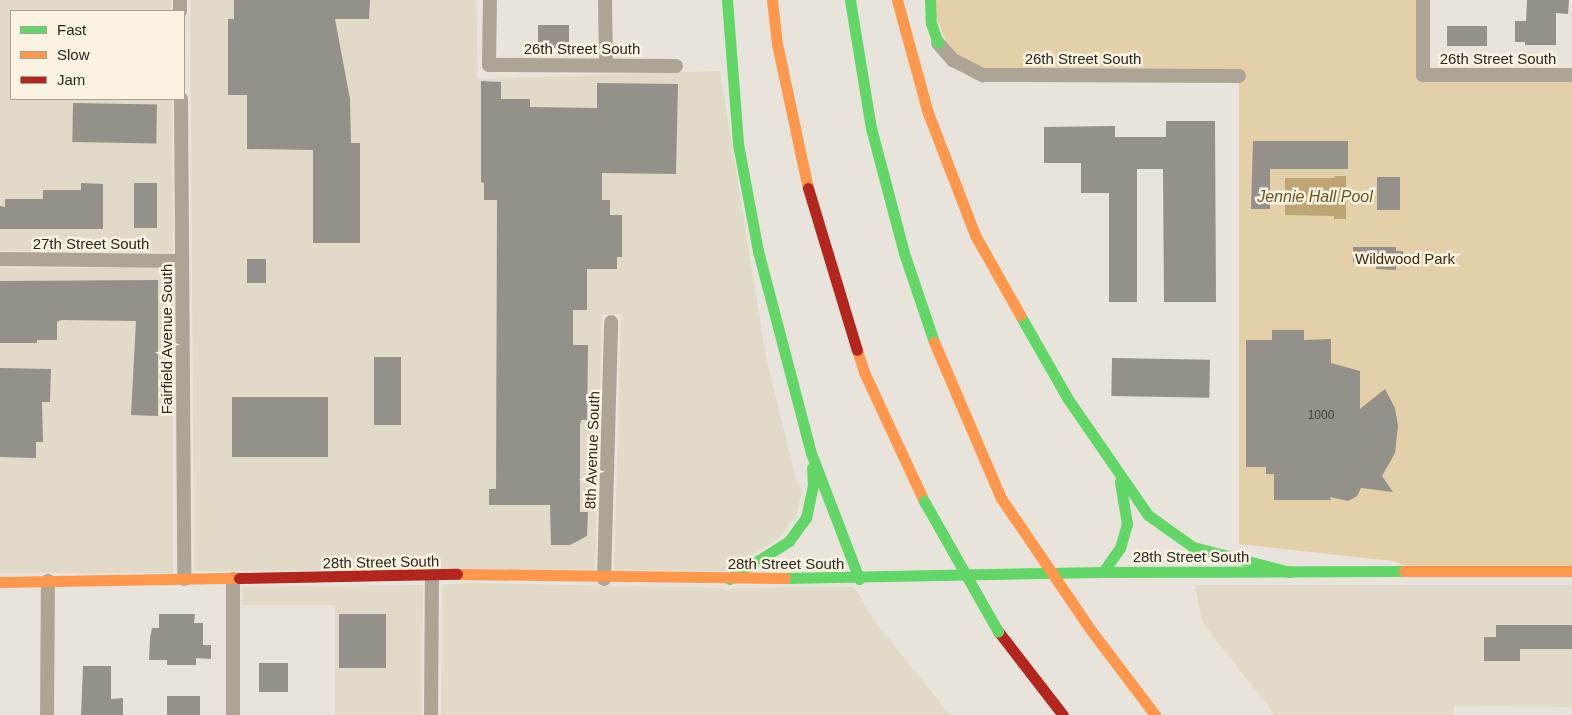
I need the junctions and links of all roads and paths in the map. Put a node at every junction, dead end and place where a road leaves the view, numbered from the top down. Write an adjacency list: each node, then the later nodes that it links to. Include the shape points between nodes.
1 (490, 0): 10 (street, 26th Street South, via 489,65)
2 (605, 0): 10 (street)
3 (727, 0): 18 (main road, via 732,90 745,187 758,251)
4 (772, 0): 34 (main road, bridge, via 777,44 800,156 864,372 924,501 998,630)
5 (850, 0): 35 (main road, bridge, via 870,128 904,253 933,339 1001,498 1090,629)
6 (897, 0): 19 (main road, via 928,113 975,234 1068,399)
7 (930, 0): 9 (main road, via 931,23)
8 (1423, 0): 12 (street, 26th Street South, via 1423,75)
9 (938, 44): 13 (street, 26th Street South, via 953,60 983,75)
10 (606, 65): 11 (street, 26th Street South)
11 (676, 66)
12 (1572, 75)
13 (1239, 76)
14 (181, 100): 16 (street, Fairfield Avenue South)
15 (0, 260): 16 (street, 27th Street South)
16 (182, 261): 24 (street, Fairfield Avenue South)
17 (612, 322): 26 (street, 8th Avenue South)
18 (811, 454): 27 (main road, via 813,486 806,518 789,541); 28 (main road)
19 (1116, 470): 21 (main road, via 1124,495 1127,524 1120,548); 22 (main road, via 1148,515 1164,530 1194,547)
20 (1572, 571): 22 (main road, 28th Street South)
21 (1103, 572): 22 (main road, 28th Street South); 28 (main road, 28th Street South)
22 (1290, 572)
23 (432, 577): 25 (main road, 28th Street South); 26 (main road, 28th Street South, via 466,574); 33 (street)
24 (184, 579): 25 (main road, 28th Street South); 29 (main road, 28th Street South)
25 (233, 579): 32 (street)
26 (604, 579): 27 (main road, 28th Street South)
27 (729, 579): 28 (main road, 28th Street South)
28 (859, 579)
29 (48, 581): 30 (main road, 28th Street South); 31 (street)
30 (0, 582)
31 (47, 715)
32 (233, 715)
33 (431, 715)
34 (1063, 715)
35 (1155, 715)

